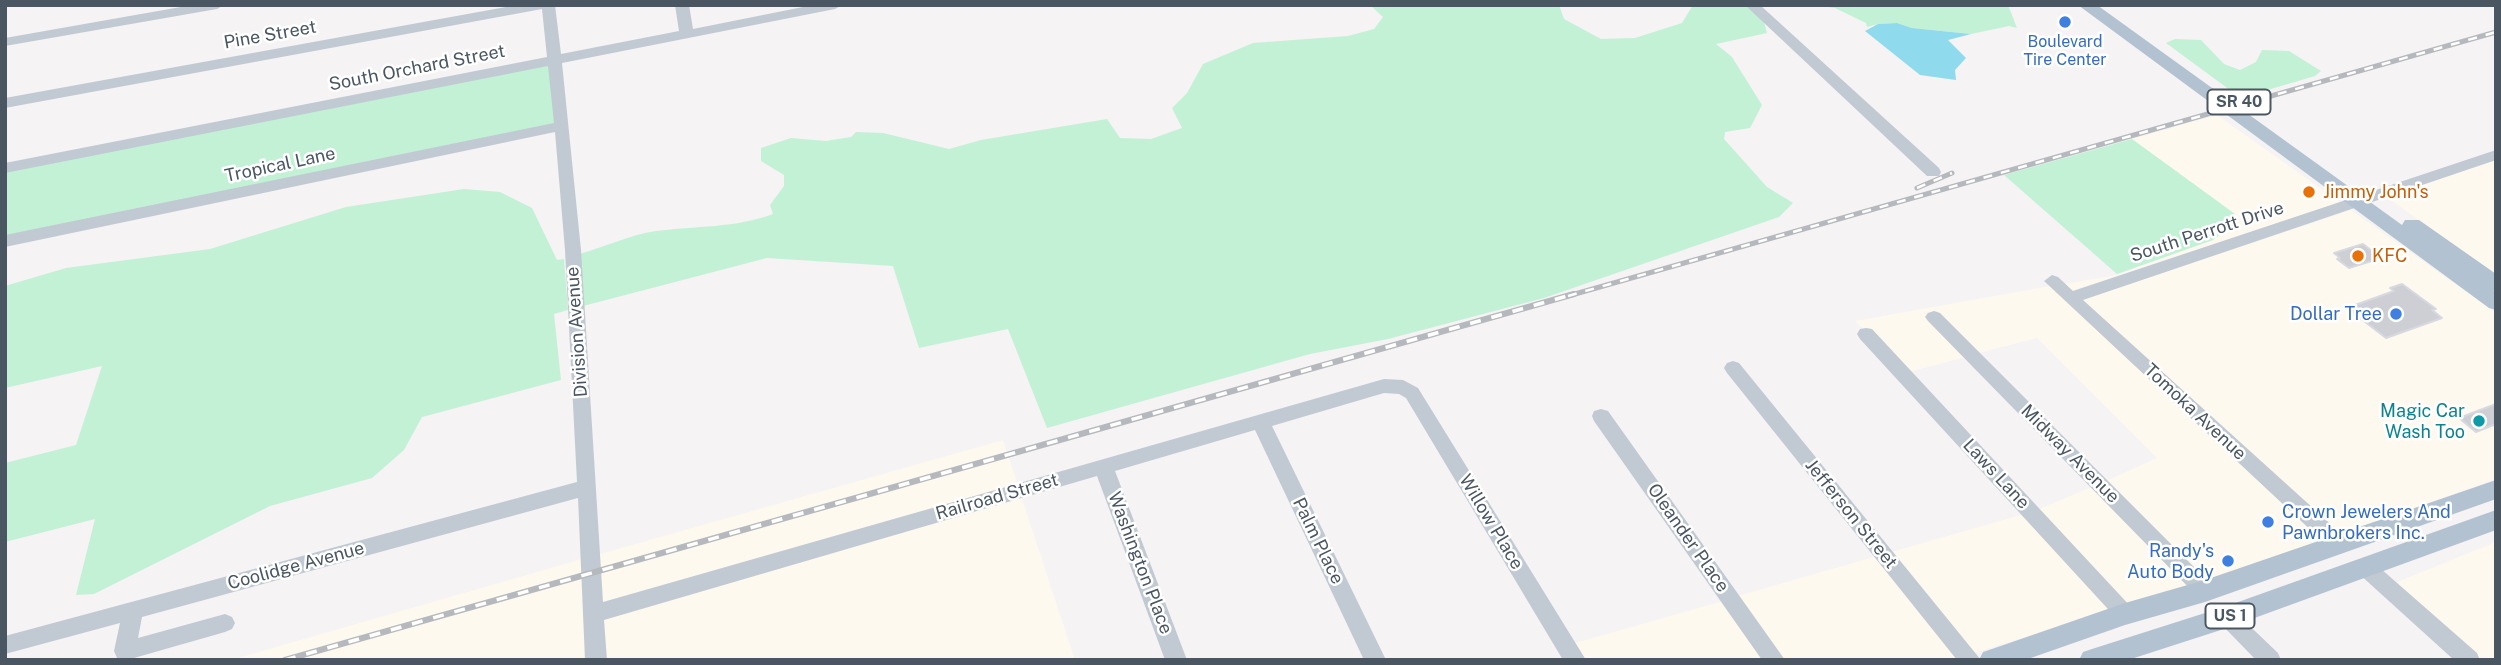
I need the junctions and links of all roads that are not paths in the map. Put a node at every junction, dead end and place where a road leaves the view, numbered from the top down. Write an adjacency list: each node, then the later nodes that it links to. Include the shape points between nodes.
1 (217, 5): 11 (street)
2 (541, 5): 14 (street, Pine Street)
3 (548, 5): 13 (street, Division Avenue)
4 (682, 5): 10 (street)
5 (835, 5): 9 (street, South Orchard Street)
6 (1752, 5): 18 (street)
7 (2085, 5): 12 (main road, SR 40)
8 (2106, 5): 12 (main road, SR 40)
9 (802, 9): 10 (street, South Orchard Street)
10 (687, 35): 13 (street, South Orchard Street)
11 (5, 42)
12 (2161, 54): 19 (main road, SR 40)
13 (556, 61): 15 (street, Division Avenue); 17 (street, South Orchard Street)
14 (5, 103)
15 (563, 126): 20 (street, Tropical Lane); 32 (street, Division Avenue)
16 (2496, 155): 19 (street, South Perrott Drive)
17 (5, 168)
18 (1933, 172)
19 (2364, 199): 22 (main road, SR 40); 23 (street, South Perrott Drive); 24 (main road, SR 40)
20 (5, 241)
21 (2052, 281): 23 (street, Tomoka Avenue)
22 (2496, 284)
23 (2070, 298): 35 (street, Tomoka Avenue)
24 (2496, 303)
25 (1934, 317): 37 (street, Midway Avenue)
26 (1866, 334): 41 (street, Laws Lane)
27 (1733, 368): 50 (street, Jefferson Street)
28 (1403, 387): 30 (street, Railroad Street, via 1384,386); 48 (street, Willow Place, via 1412,393)
29 (1601, 416): 49 (street, Oleander Place)
30 (1261, 423): 31 (street, Railroad Street); 47 (street, Palm Place)
31 (1103, 466): 40 (street, Railroad Street); 46 (street, Washington Place)
32 (587, 487): 39 (street, Coolidge Avenue); 40 (street, Division Avenue)
33 (2496, 489): 35 (main road, US 1)
34 (2496, 520): 36 (main road, US 1)
35 (2338, 543): 37 (main road, US 1); 38 (main road, via 2336,563 2267,592)
36 (2365, 567): 38 (main road, US 1); 54 (street)
37 (2206, 590): 41 (main road, US 1)
38 (2263, 604): 42 (main road, US 1)
39 (133, 610): 43 (street, via 125,651); 44 (street, Coolidge Avenue)
40 (593, 614): 45 (street, Division Avenue)
41 (2125, 614): 51 (main road, US 1)
42 (2227, 617): 52 (main road, US 1); 53 (street)
43 (225, 623)
44 (5, 645)
45 (596, 660)
46 (1176, 660)
47 (1375, 660)
48 (1575, 660)
49 (1774, 660)
50 (1970, 660)
51 (1992, 660)
52 (2092, 660)
53 (2270, 660)
54 (2469, 660)

